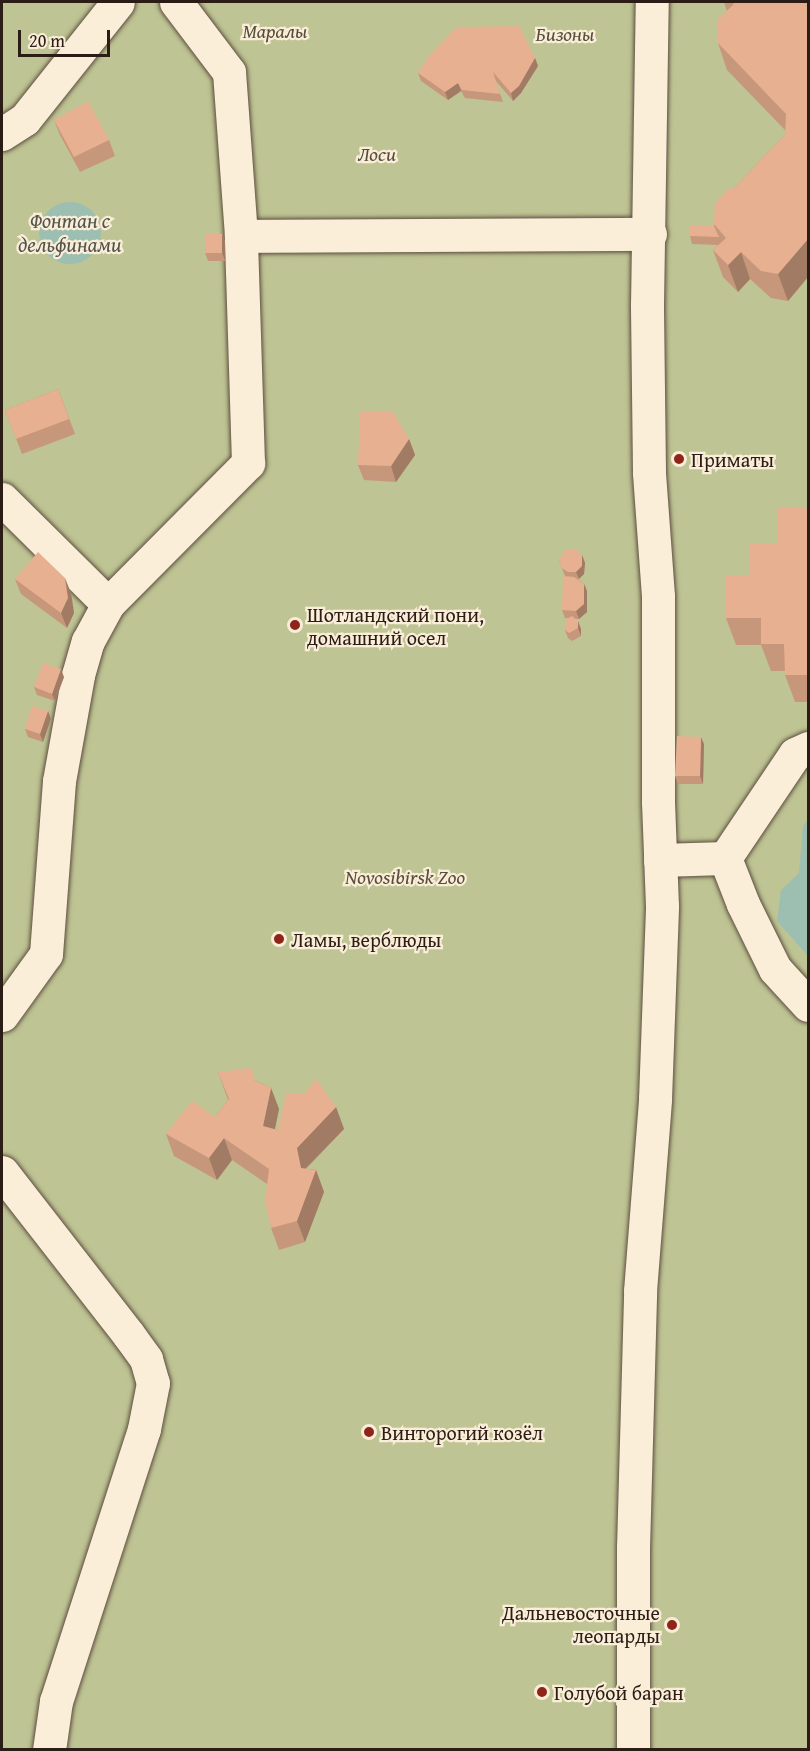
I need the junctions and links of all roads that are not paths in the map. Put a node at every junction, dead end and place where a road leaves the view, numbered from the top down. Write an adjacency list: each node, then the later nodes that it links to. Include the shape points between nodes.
1 (118, 2): 4 (street, via 25,119)
2 (176, 2): 6 (street, via 229,72)
3 (656, 4): 5 (street)
4 (2, 134)
5 (650, 234): 6 (street); 11 (street, via 649,472 658,596)
6 (241, 236): 8 (street, via 248,463)
7 (2, 499): 8 (street)
8 (108, 604): 13 (street, via 88,641 78,675 59,781 46,954)
9 (808, 748): 10 (street, via 795,754)
10 (725, 858): 11 (street); 12 (street, via 775,969)
11 (660, 860): 16 (street, via 655,1099 640,1291)
12 (808, 1005)
13 (2, 1016)
14 (2, 1172): 15 (street, via 129,1334 146,1359 153,1383 144,1429 56,1701)
15 (49, 1749)
16 (633, 1749)

